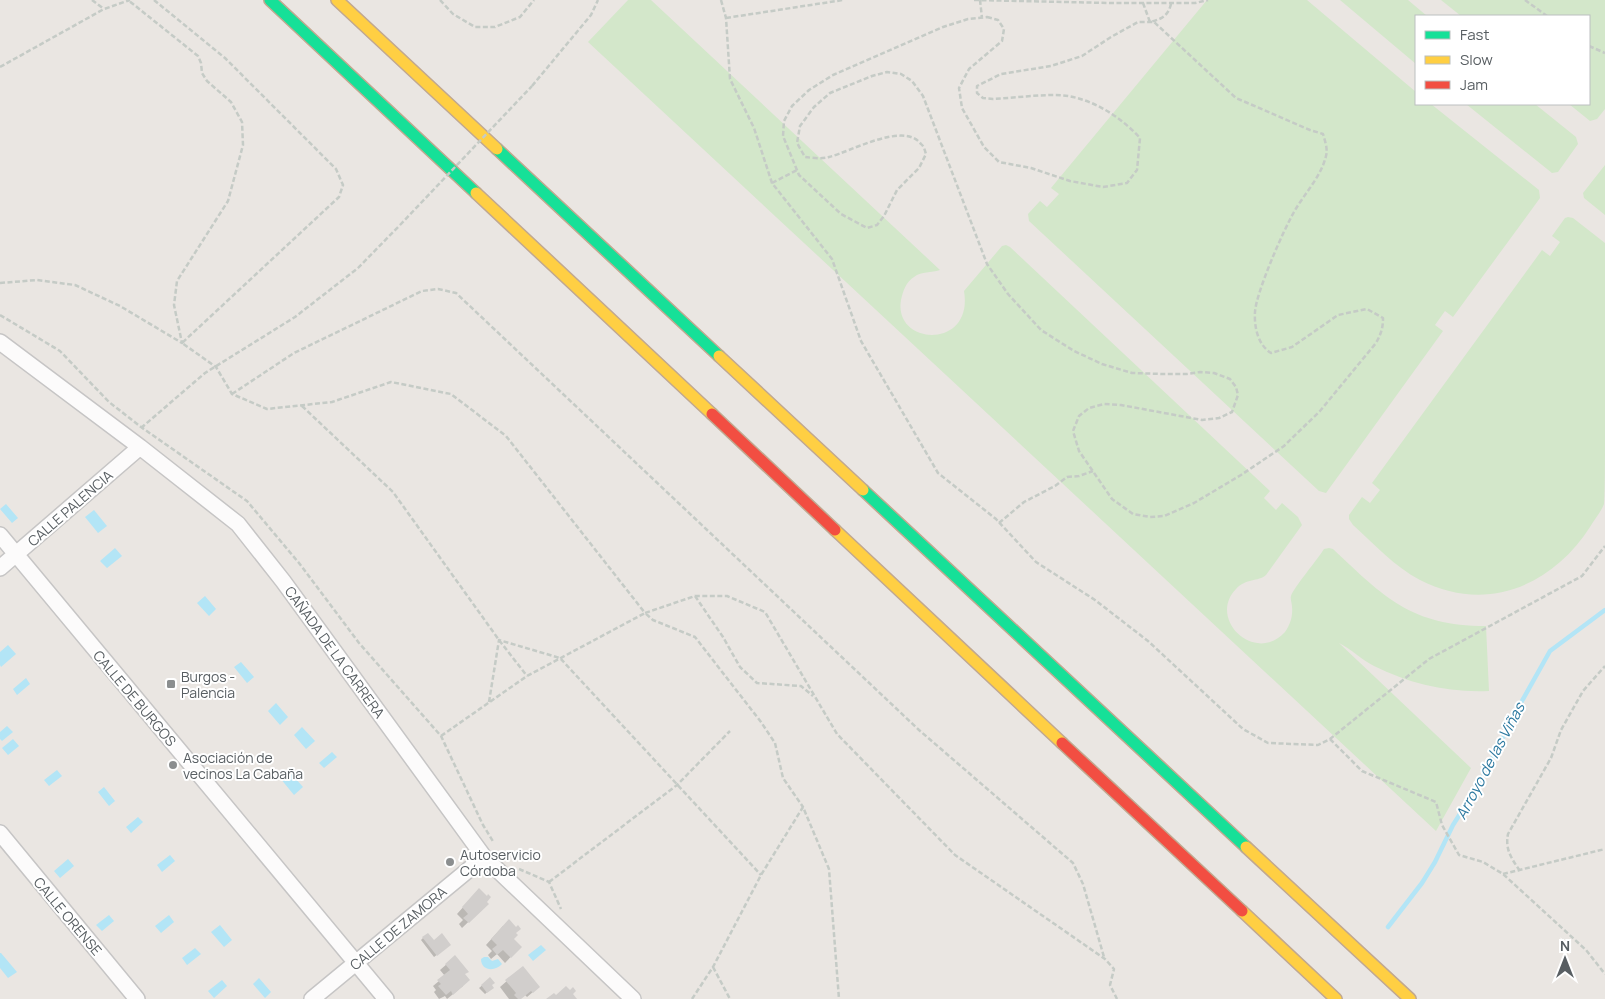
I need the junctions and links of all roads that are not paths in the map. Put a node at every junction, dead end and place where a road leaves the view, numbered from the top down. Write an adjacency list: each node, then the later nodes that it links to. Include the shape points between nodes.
1 (270, 0): 17 (highway)
2 (337, 0): 4 (highway)
3 (348, 0): 4 (highway)
4 (356, 17): 18 (highway)
5 (0, 342): 6 (street, CAÑADA DE LA CARRERA)
6 (140, 447): 8 (street, CALLE PALENCIA); 11 (street, CAÑADA DE LA CARRERA, via 238,524)
7 (0, 534): 8 (street, CALLE DE BURGOS)
8 (16, 554): 9 (street, CALLE PALENCIA); 12 (street, CALLE DE BURGOS)
9 (0, 568)
10 (0, 833): 13 (street, CALLE ORENSE)
11 (484, 857): 12 (street, CALLE DE ZAMORA); 16 (street, CAÑADA DE LA CARRERA)
12 (356, 963): 14 (street, CALLE DE ZAMORA); 15 (street, CALLE DE BURGOS)
13 (137, 999)
14 (312, 999)
15 (386, 999)
16 (633, 999)
17 (1336, 999)
18 (1410, 999)

